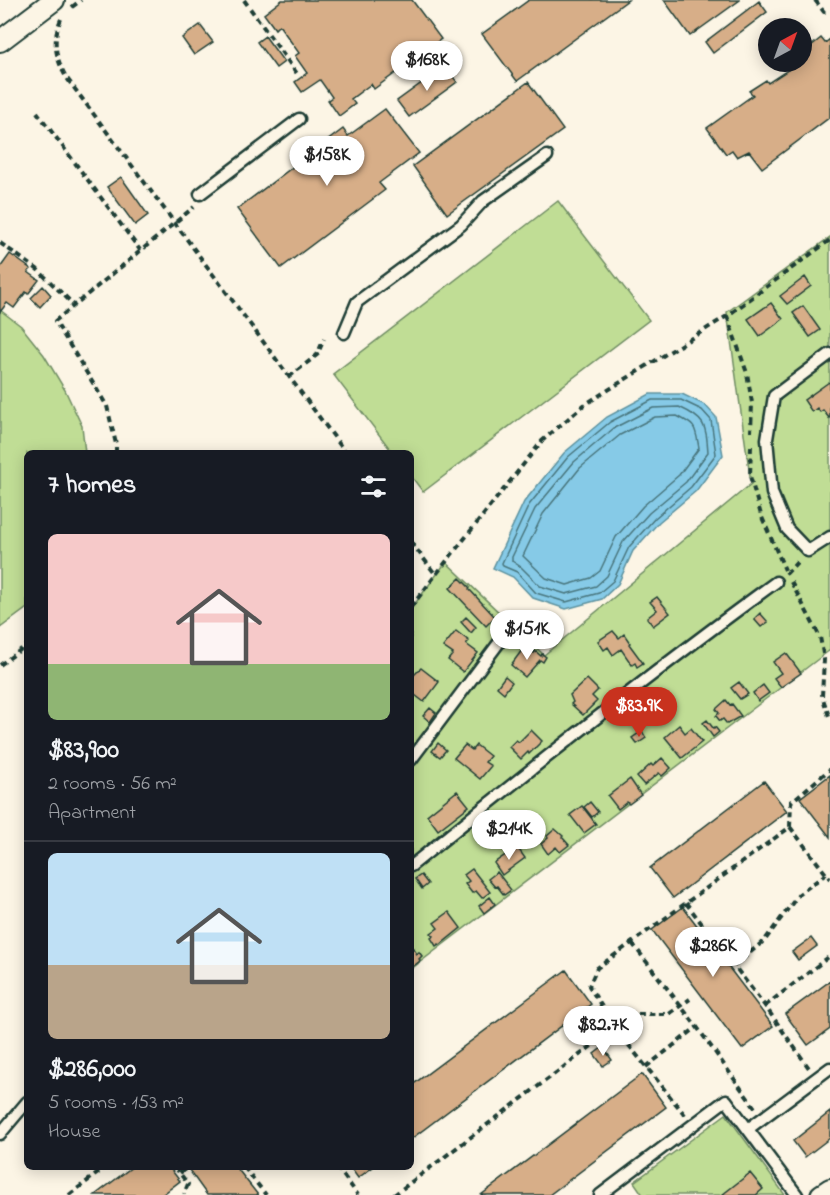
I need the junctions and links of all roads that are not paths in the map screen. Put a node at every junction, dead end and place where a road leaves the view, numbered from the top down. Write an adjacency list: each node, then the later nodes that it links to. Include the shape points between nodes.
1 (62, 8): 2 (street)
2 (0, 41)
3 (299, 119): 5 (lane)
4 (547, 156): 6 (lane, via 483,201 461,225 357,303)
5 (198, 199)
6 (344, 333)
7 (830, 354): 8 (lane, via 774,396 767,439 772,493 787,529 808,551)
8 (830, 537)
9 (776, 582): 12 (lane, via 624,696)
10 (507, 632): 11 (lane)
11 (414, 756)
12 (414, 864)
13 (830, 1068): 15 (lane)
14 (24, 1106): 16 (lane)
15 (748, 1129): 18 (lane, via 726,1100); 19 (lane)
16 (0, 1134)
17 (830, 1188): 20 (street)
18 (600, 1195)
19 (797, 1195)
20 (821, 1195)

